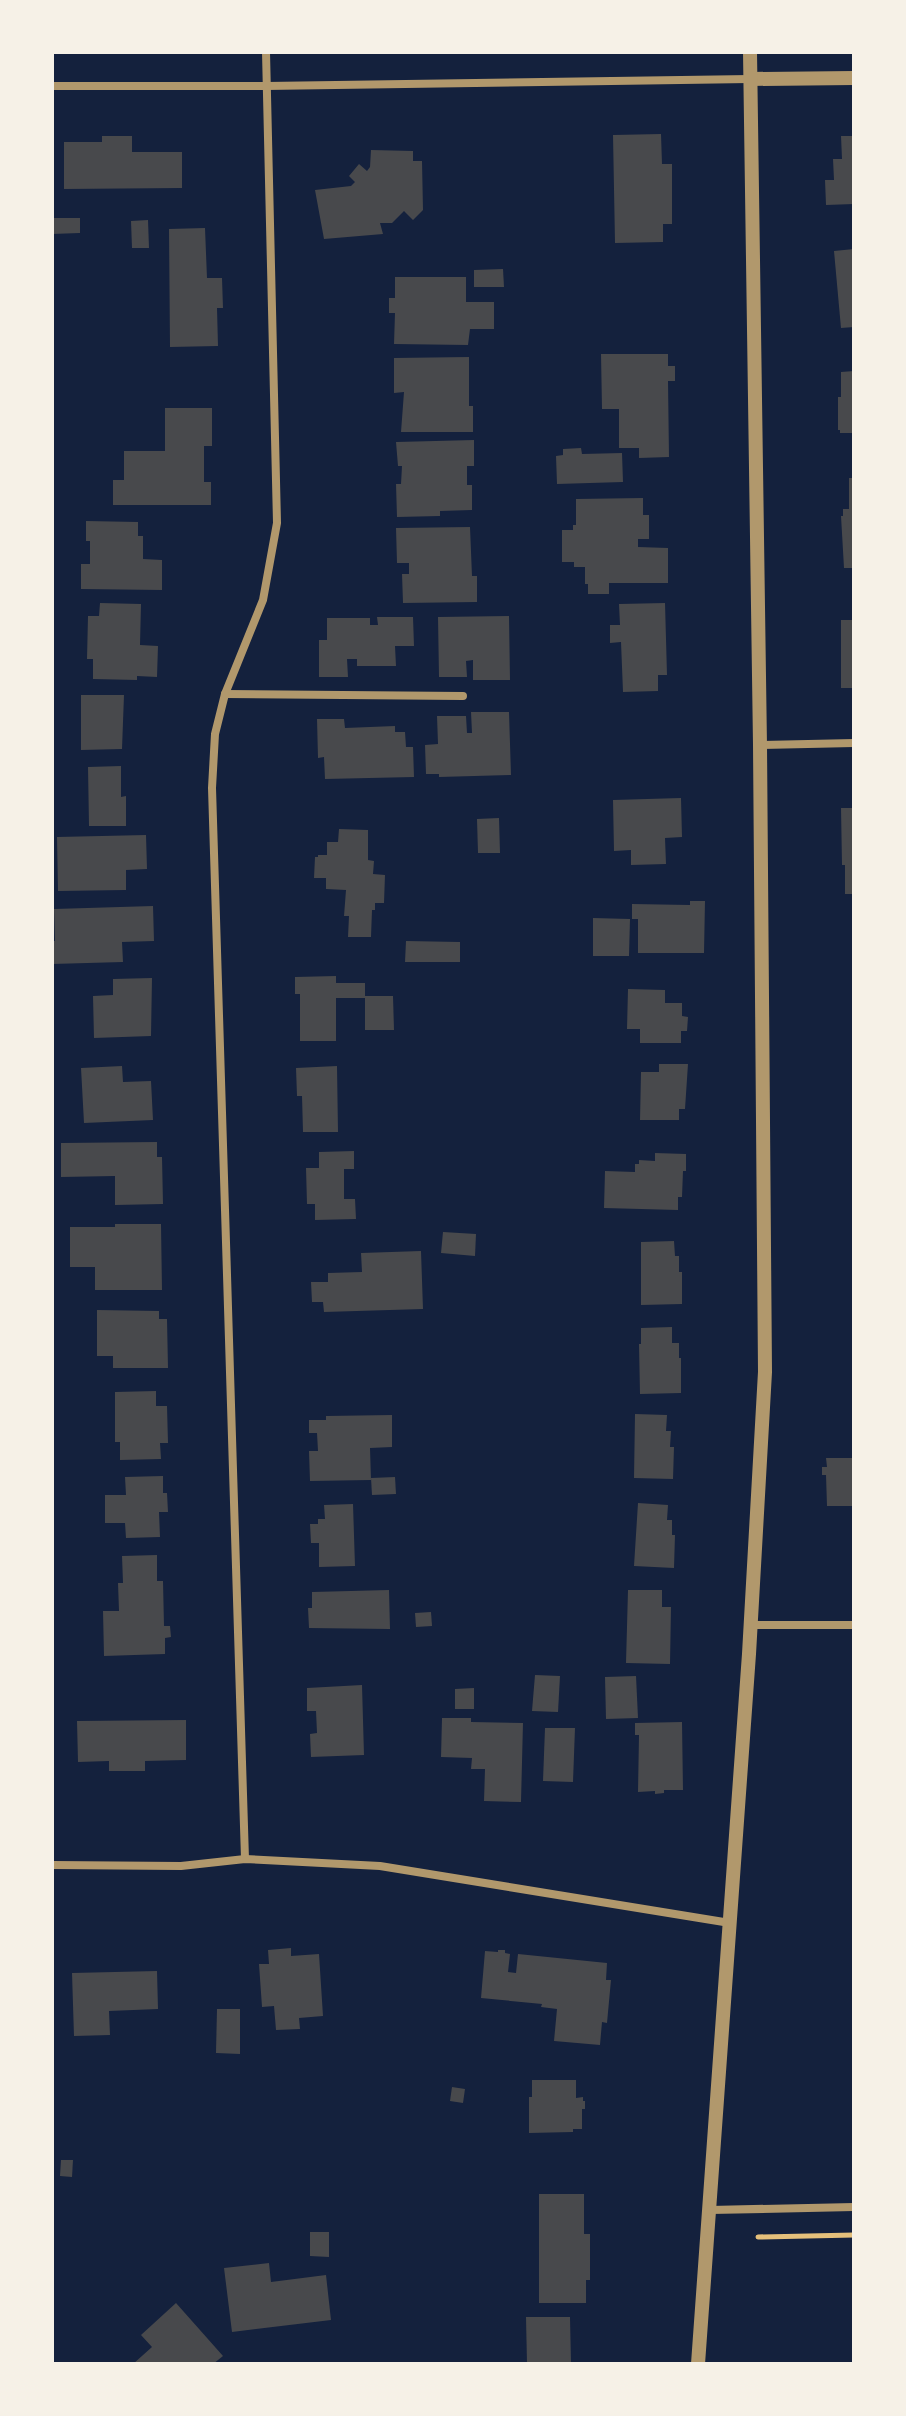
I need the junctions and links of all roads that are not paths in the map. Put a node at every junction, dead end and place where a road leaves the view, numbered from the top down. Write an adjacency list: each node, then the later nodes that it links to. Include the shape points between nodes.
1 (266, 52): 6 (street)
2 (750, 52): 4 (street)
3 (854, 78): 4 (street)
4 (750, 79): 6 (street); 10 (street)
5 (52, 86): 6 (street)
6 (266, 86): 7 (street, via 277,523 263,600)
7 (225, 694): 8 (street); 13 (street, via 215,734 212,788)
8 (463, 696)
9 (854, 743): 10 (street)
10 (760, 745): 11 (street, via 765,1372)
11 (751, 1625): 12 (street); 15 (street)
12 (854, 1625)
13 (245, 1859): 14 (street, via 181,1866); 15 (street, via 380,1866)
14 (52, 1865)
15 (730, 1923): 17 (street)
16 (854, 2207): 17 (street)
17 (710, 2210): 18 (street)
18 (698, 2364)

